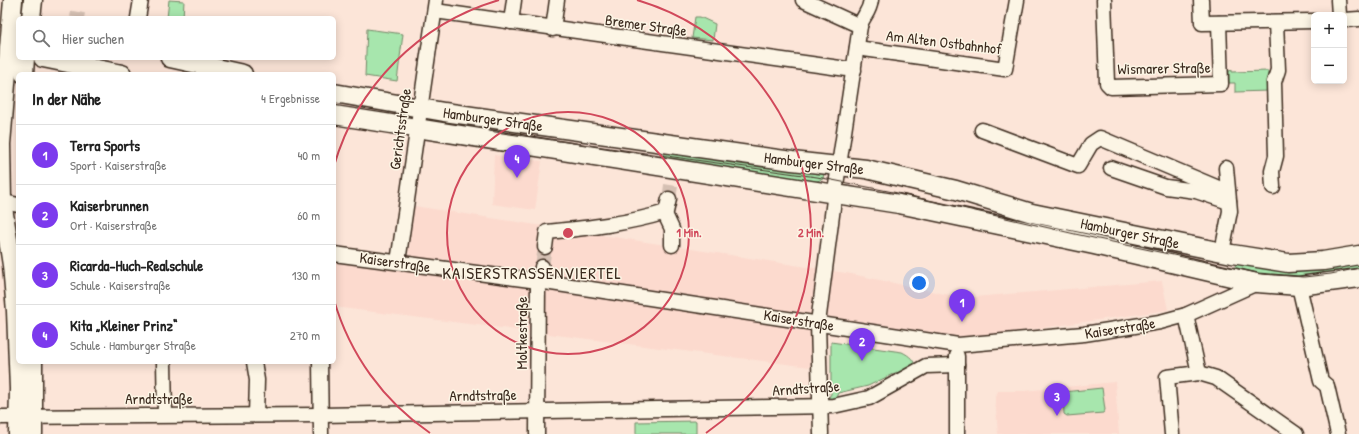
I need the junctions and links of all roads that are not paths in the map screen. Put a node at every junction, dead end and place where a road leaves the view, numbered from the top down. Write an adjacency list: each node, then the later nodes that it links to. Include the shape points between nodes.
1 (13, 0): 22 (main road)
2 (33, 0): 14 (main road)
3 (141, 0): 15 (street)
4 (514, 0): 19 (street)
5 (557, 0): 24 (street)
6 (803, 0): 23 (street)
7 (871, 0): 23 (street, via 870,11)
8 (1016, 0): 25 (street, Am Alten Ostbahnhof, via 1006,69)
9 (1104, 0): 21 (street, Wismarer Straße, via 1107,83 1111,87 1221,84)
10 (1201, 0): 21 (street, via 1202,23)
11 (1338, 0): 13 (street)
12 (435, 6): 19 (street, Bremer Straße); 36 (street, Gerichtsstraße)
13 (1339, 12)
14 (31, 16)
15 (138, 16)
16 (1359, 19): 18 (street)
17 (1311, 20): 20 (street)
18 (1347, 20)
19 (511, 22): 24 (street, Bremer Straße)
20 (1276, 22): 21 (street); 43 (street, via 1278,70 1274,82 1276,156 1272,171)
21 (1219, 23)
22 (9, 26): 26 (main road)
23 (860, 26): 25 (street)
24 (553, 28): 31 (street, Bremer Straße)
25 (857, 48): 31 (street)
26 (9, 51): 46 (main road, via 2,118)
27 (25, 60): 32 (main road)
28 (49, 60): 30 (main road)
29 (195, 61): 34 (main road)
30 (76, 69): 33 (main road)
31 (854, 70): 42 (street)
32 (24, 72)
33 (104, 72)
34 (236, 72)
35 (336, 93): 36 (main road, Hamburger Straße)
36 (420, 108): 38 (street, Gerichtsstraße); 42 (main road, Hamburger Straße, via 792,162)
37 (336, 115): 38 (main road, Hamburger Straße)
38 (418, 129): 42 (main road, Hamburger Straße, via 673,173); 53 (street, Gerichtsstraße)
39 (982, 130): 44 (street, via 1078,166 1091,144 1100,138)
40 (1111, 168): 44 (street, via 1166,187)
41 (1226, 168): 44 (street)
42 (837, 180): 50 (main road, Hamburger Straße, via 896,175 1032,213); 57 (main road, Hamburger Straße, via 899,204 1094,244); 61 (street)
43 (1273, 187)
44 (1229, 197): 50 (street, via 1230,211)
45 (669, 199): 47 (street)
46 (7, 202): 60 (main road)
47 (664, 212): 48 (street, via 672,229); 49 (street, via 612,225 547,232)
48 (672, 245)
49 (545, 247)
50 (1222, 252): 52 (main road, Hamburger Straße, via 1288,263)
51 (336, 254): 53 (street, Kaiserstraße)
52 (1359, 256)
53 (398, 262): 56 (street, Kaiserstraße)
54 (542, 267): 56 (street, Moltkestraße)
55 (1359, 278): 58 (main road)
56 (539, 281): 61 (street, Kaiserstraße); 72 (street, Moltkestraße)
57 (1257, 283): 58 (main road, Hamburger Straße); 59 (street, Kaiserstraße)
58 (1298, 286): 83 (street, via 1321,381 1327,386)
59 (1186, 315): 62 (street, Kaiserstraße, via 1160,322 1084,334); 69 (street)
60 (16, 322)
61 (818, 323): 62 (street, Kaiserstraße); 70 (street)
62 (958, 345): 68 (street)
63 (19, 364): 76 (main road)
64 (33, 364): 76 (main road)
65 (164, 364): 71 (street)
66 (254, 364): 73 (street, via 257,380)
67 (320, 364): 74 (street)
68 (957, 365): 70 (street, Arndtstraße, via 926,366 869,398); 80 (street)
69 (1199, 373): 81 (street, via 1167,377); 82 (street, via 1216,378)
70 (821, 406): 72 (street, Arndtstraße); 79 (street)
71 (159, 411): 73 (street, Arndtstraße); 76 (street, Arndtstraße)
72 (538, 411): 74 (street, Arndtstraße); 78 (street, Moltkestraße)
73 (256, 415): 74 (street, Arndtstraße)
74 (321, 415): 77 (street)
75 (0, 417): 76 (street, Arndtstraße)
76 (25, 425)
77 (321, 434)
78 (537, 434)
79 (821, 434)
80 (957, 434)
81 (1172, 434)
82 (1296, 434)
83 (1338, 434)

